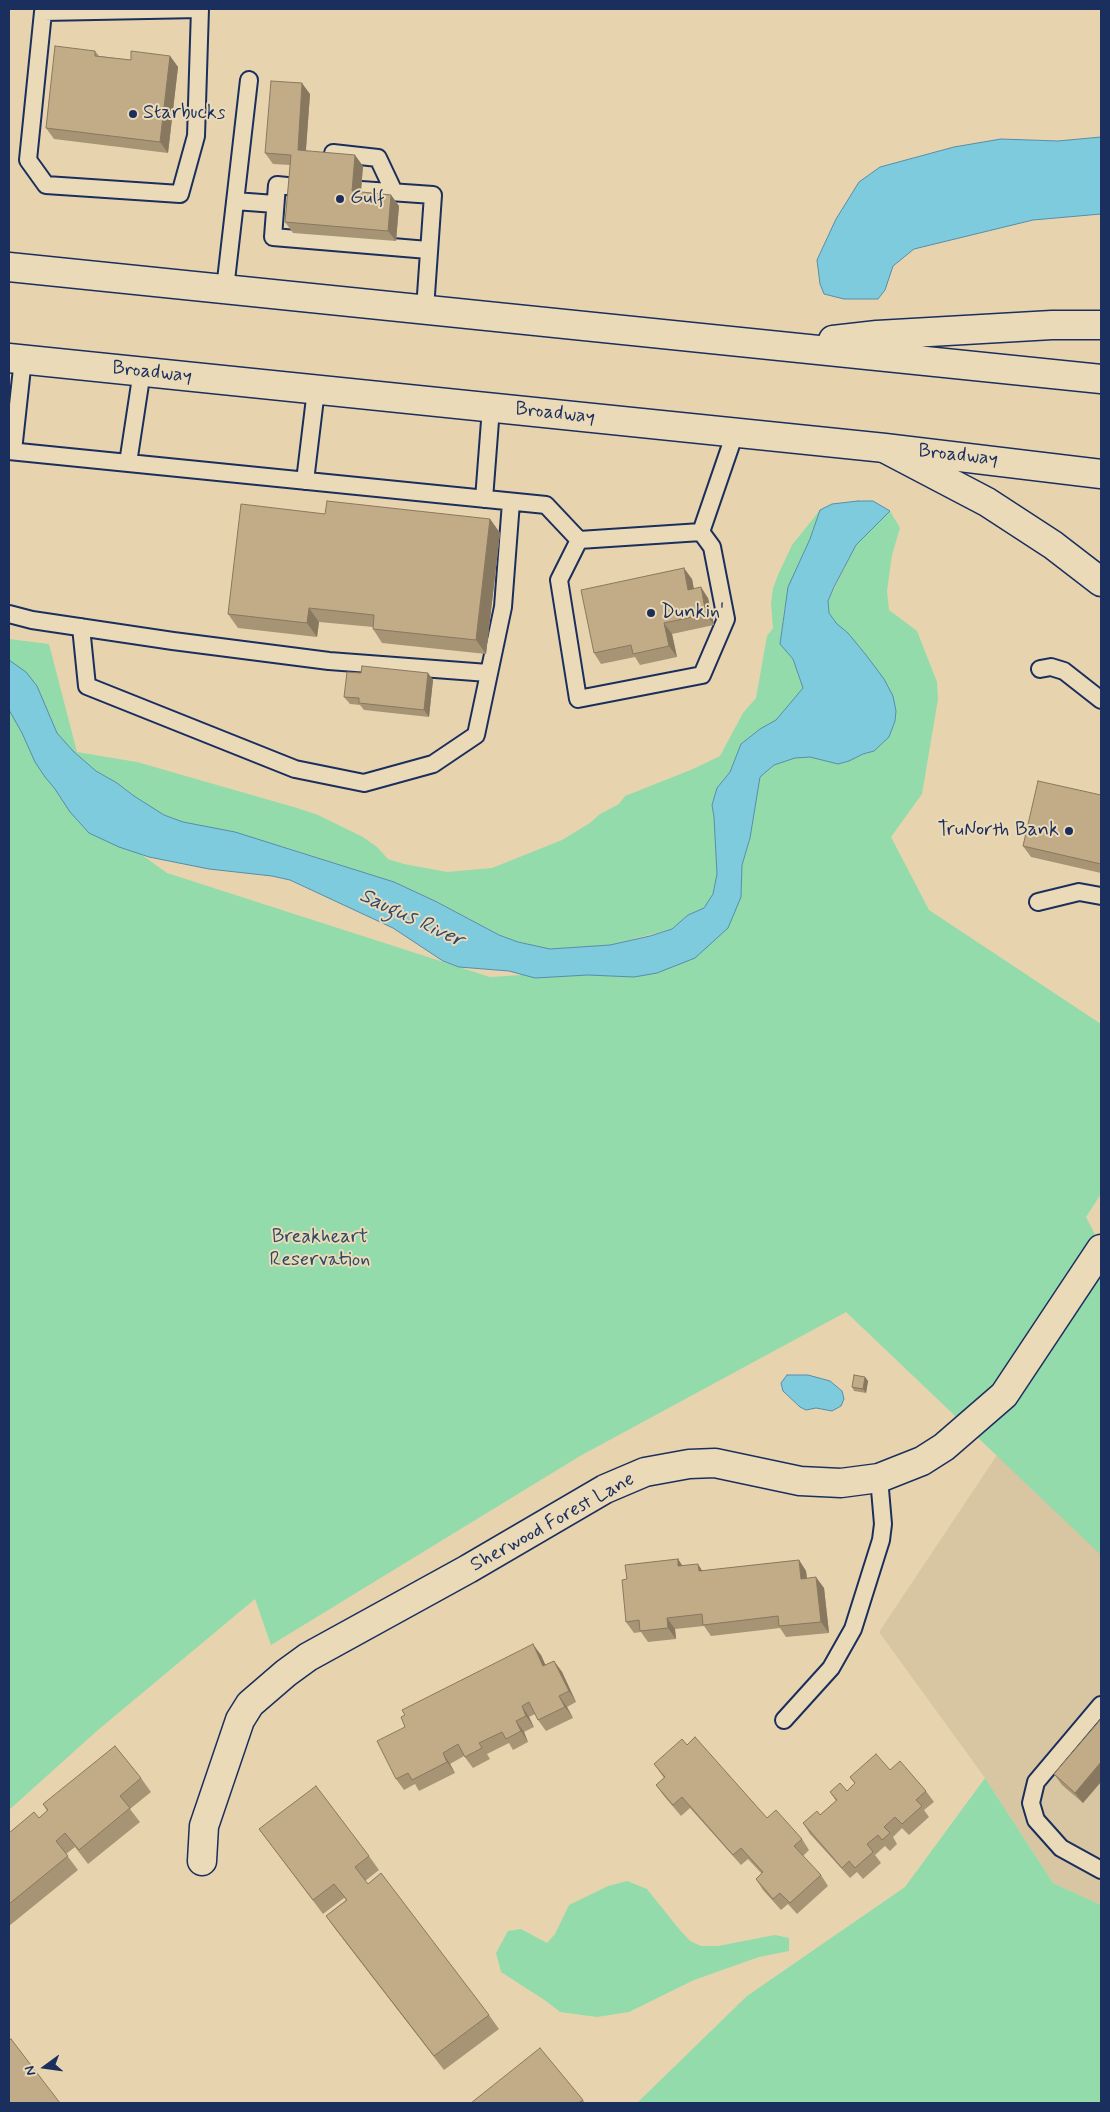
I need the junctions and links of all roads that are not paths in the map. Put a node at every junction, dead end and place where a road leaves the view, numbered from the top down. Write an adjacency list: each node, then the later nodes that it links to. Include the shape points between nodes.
1 (200, 9): 1 (lane, via 43,12 28,160 46,184 180,194 196,136)
2 (249, 80): 7 (lane)
3 (315, 152): 6 (lane, via 378,158)
4 (297, 187): 8 (lane, via 276,185)
5 (361, 190): 6 (lane)
6 (394, 192): 9 (lane, via 433,194)
7 (235, 201): 8 (lane); 11 (lane)
8 (275, 204): 9 (lane, via 273,237)
9 (428, 250): 12 (lane)
10 (9, 267): 11 (main road)
11 (225, 289): 12 (main road)
12 (425, 309): 14 (main road)
13 (1101, 325): 14 (main road, via 877,335)
14 (785, 346): 17 (main road)
15 (16, 359): 16 (main road, Broadway); 22 (lane)
16 (142, 371): 18 (main road, Broadway); 23 (lane)
17 (1101, 379)
18 (316, 390): 19 (main road, Broadway); 25 (lane)
19 (491, 408): 20 (main road, Broadway); 26 (lane)
20 (735, 433): 21 (main road, Broadway); 28 (lane)
21 (885, 448): 24 (main road, Broadway); 30 (main road, via 987,502 1053,545)
22 (11, 451): 23 (lane)
23 (128, 463): 25 (lane)
24 (1101, 474)
25 (305, 481): 26 (lane)
26 (484, 499): 27 (lane)
27 (511, 502): 29 (lane, via 546,505); 34 (lane, via 503,607)
28 (701, 532): 29 (lane); 29 (lane, via 712,548 726,619 702,675 578,699 559,580)
29 (579, 540)
30 (1101, 582)
31 (9, 614): 32 (lane)
32 (81, 627): 34 (lane, via 329,661); 34 (lane, via 88,686 294,768 364,783 433,764 476,734)
33 (1040, 669): 35 (lane, via 1051,667 1064,671)
34 (488, 673)
35 (1101, 700)
36 (1101, 896): 37 (lane, via 1079,892)
37 (1038, 902)
38 (1101, 1249): 39 (main road, Sherwood Forest Lane, via 1004,1395 937,1452)
39 (879, 1478): 41 (lane, via 883,1524 881,1540 853,1629 831,1668); 42 (main road, Sherwood Forest Lane, via 822,1484 715,1463 645,1472 605,1489 308,1657 250,1704 240,1720 204,1826)
40 (1101, 1705): 43 (lane, via 1036,1782 1030,1803 1036,1820 1061,1848)
41 (784, 1720)
42 (202, 1862)
43 (1101, 1870)

